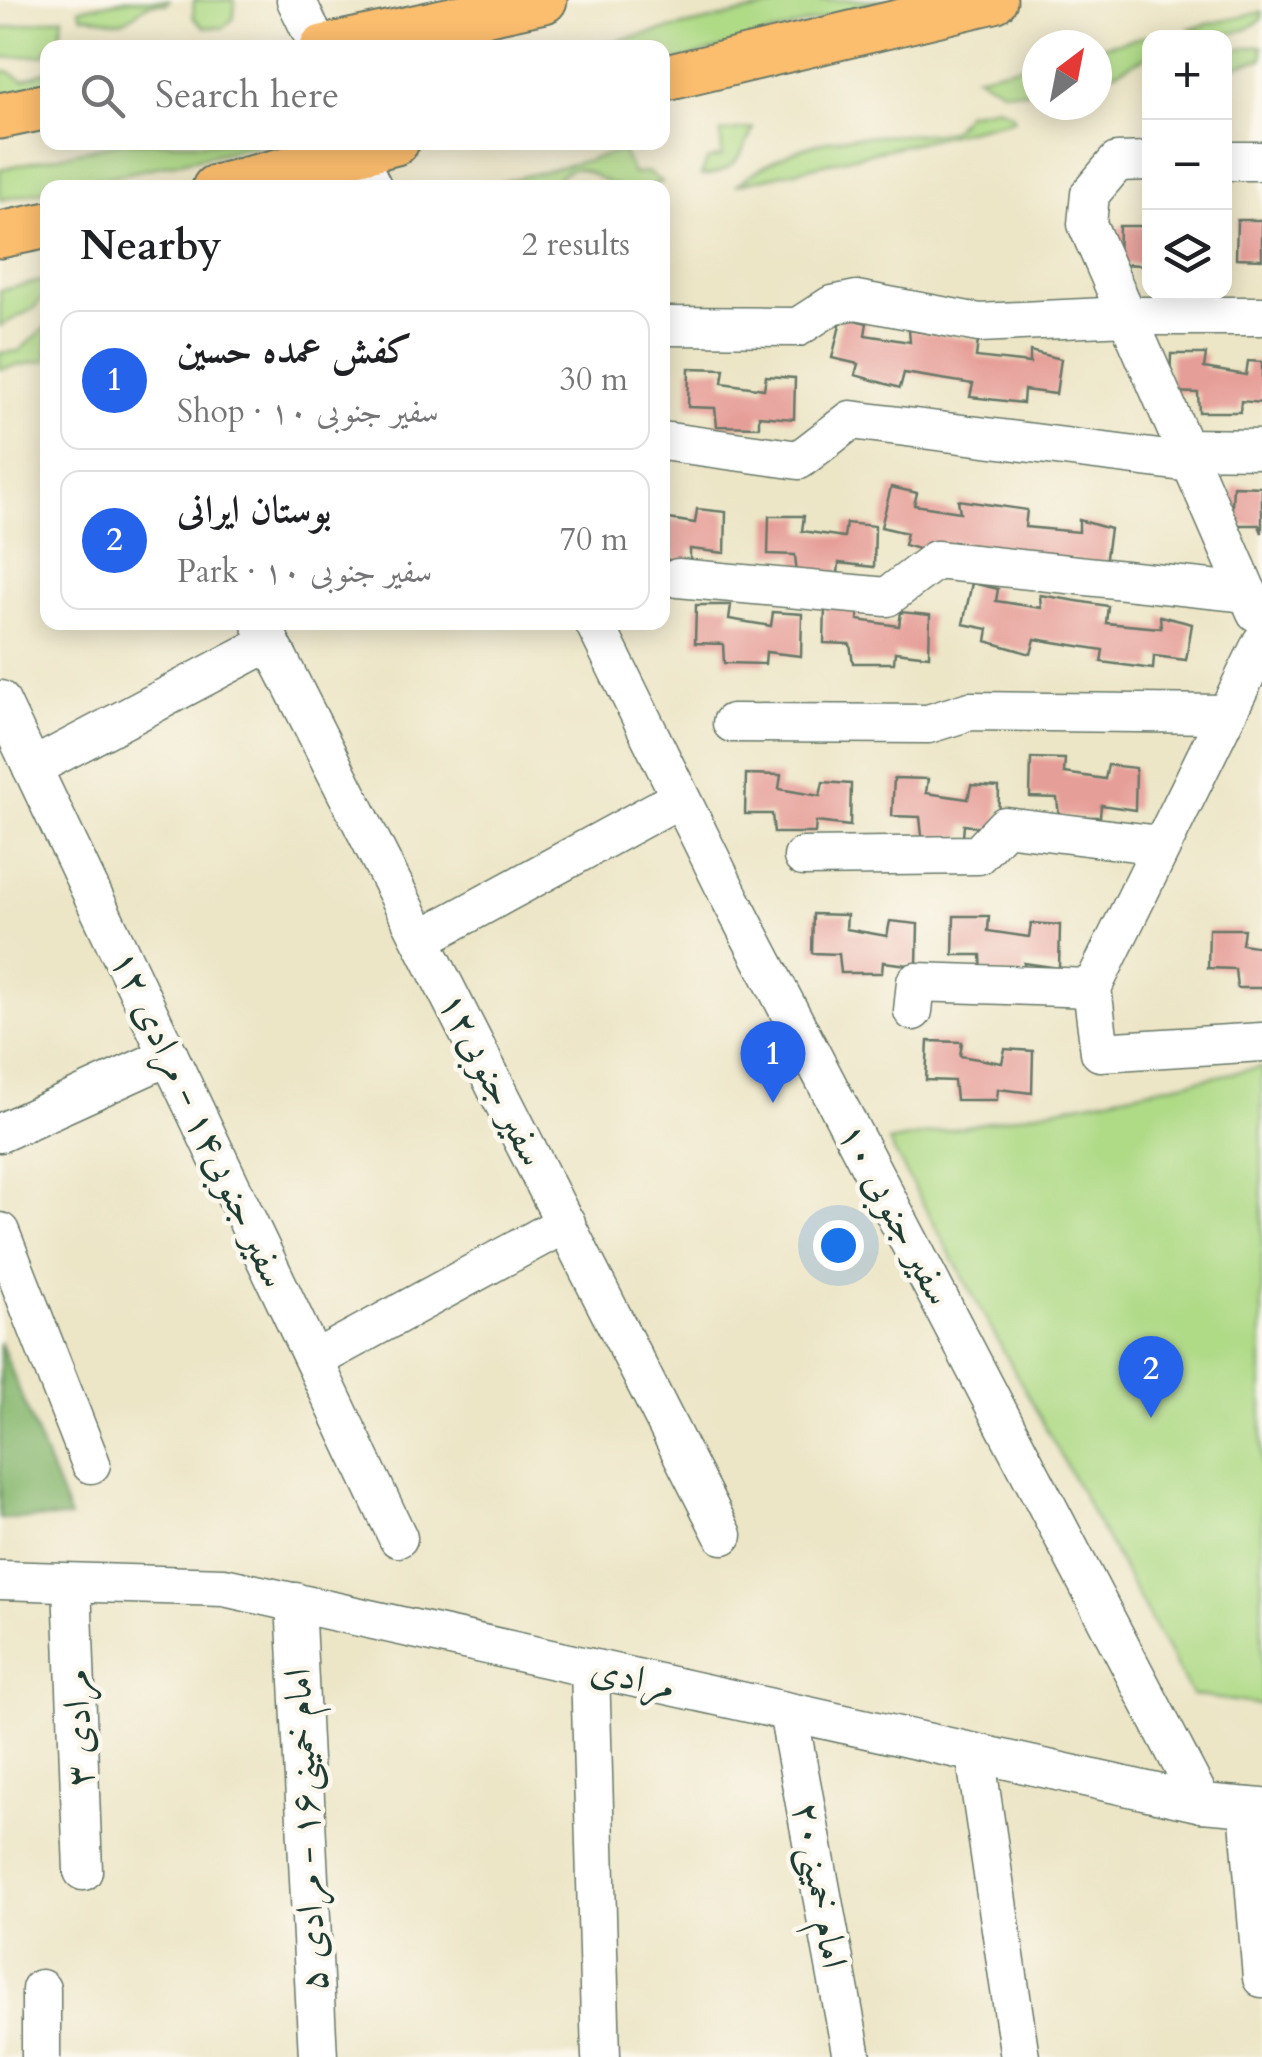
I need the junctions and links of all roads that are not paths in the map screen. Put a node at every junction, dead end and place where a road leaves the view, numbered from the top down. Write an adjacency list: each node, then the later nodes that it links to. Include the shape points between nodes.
1 (296, 0): 4 (street)
2 (544, 0): 5 (main road)
3 (994, 0): 6 (main road)
4 (317, 40)
5 (358, 40)
6 (670, 77)
7 (40, 108): 8 (main road)
8 (0, 116)
9 (375, 161): 13 (main road)
10 (1232, 161): 11 (street)
11 (1262, 161)
12 (1142, 162): 16 (street, via 1117,162 1090,194 1087,224)
13 (262, 180)
14 (40, 227): 15 (main road)
15 (0, 235)
16 (1127, 316): 17 (street); 18 (street, via 978,323 856,300 832,305 798,327); 21 (street)
17 (1262, 316)
18 (670, 326)
19 (670, 442): 21 (street, via 799,460 851,420)
20 (1262, 449): 21 (street)
21 (1188, 456): 23 (street)
22 (678, 578): 23 (street, via 887,597 936,560)
23 (1253, 593)
24 (598, 630): 31 (street, سفیر جنوبی ۱۰)
25 (265, 632): 30 (street); 34 (street, سفیر جنوبی۱۲)
26 (1262, 642): 28 (street)
27 (0, 700): 30 (street, سفیر جنوبی۱۴ - مرادی ۱۲)
28 (1225, 714): 29 (street, via 970,711 928,724); 32 (street)
29 (732, 722)
30 (32, 768): 38 (street, سفیر جنوبی۱۴ - مرادی ۱۲)
31 (680, 798): 34 (street); 52 (street, سفیر جنوبی ۱۰)
32 (1160, 845): 33 (street, via 1005,826 978,855); 35 (street)
33 (803, 857)
34 (421, 939): 40 (street, سفیر جنوبی۱۲)
35 (1092, 988): 36 (street, via 916,982); 37 (street, via 1100,1052)
36 (913, 1011)
37 (1262, 1042)
38 (169, 1056): 39 (street); 42 (street, سفیر جنوبی۱۴ - مرادی ۱۲)
39 (0, 1133)
40 (566, 1223): 42 (street); 44 (street, سفیر جنوبی۱۲)
41 (0, 1232): 43 (street)
42 (314, 1360): 45 (street, سفیر جنوبی۱۴ - مرادی ۱۲)
43 (91, 1464)
44 (724, 1535)
45 (398, 1538)
46 (0, 1580): 47 (street, مرادی)
47 (72, 1584): 48 (street, مرادی, via 224,1587); 54 (street, مرادی ۳)
48 (295, 1602): 49 (street, مرادی); 58 (street, امام خمینی۱۶ - مرادی ۵)
49 (590, 1668): 50 (street, مرادی); 59 (street)
50 (788, 1712): 51 (street, مرادی); 60 (street, امام خمینی۲۰)
51 (975, 1753): 52 (street, مرادی); 61 (street)
52 (1202, 1803): 53 (street, مرادی)
53 (1255, 1808): 55 (street)
54 (83, 1871)
55 (1262, 1978)
56 (41, 1989): 57 (street)
57 (41, 2057)
58 (318, 2057)
59 (600, 2057)
60 (852, 2057)
61 (1020, 2057)

